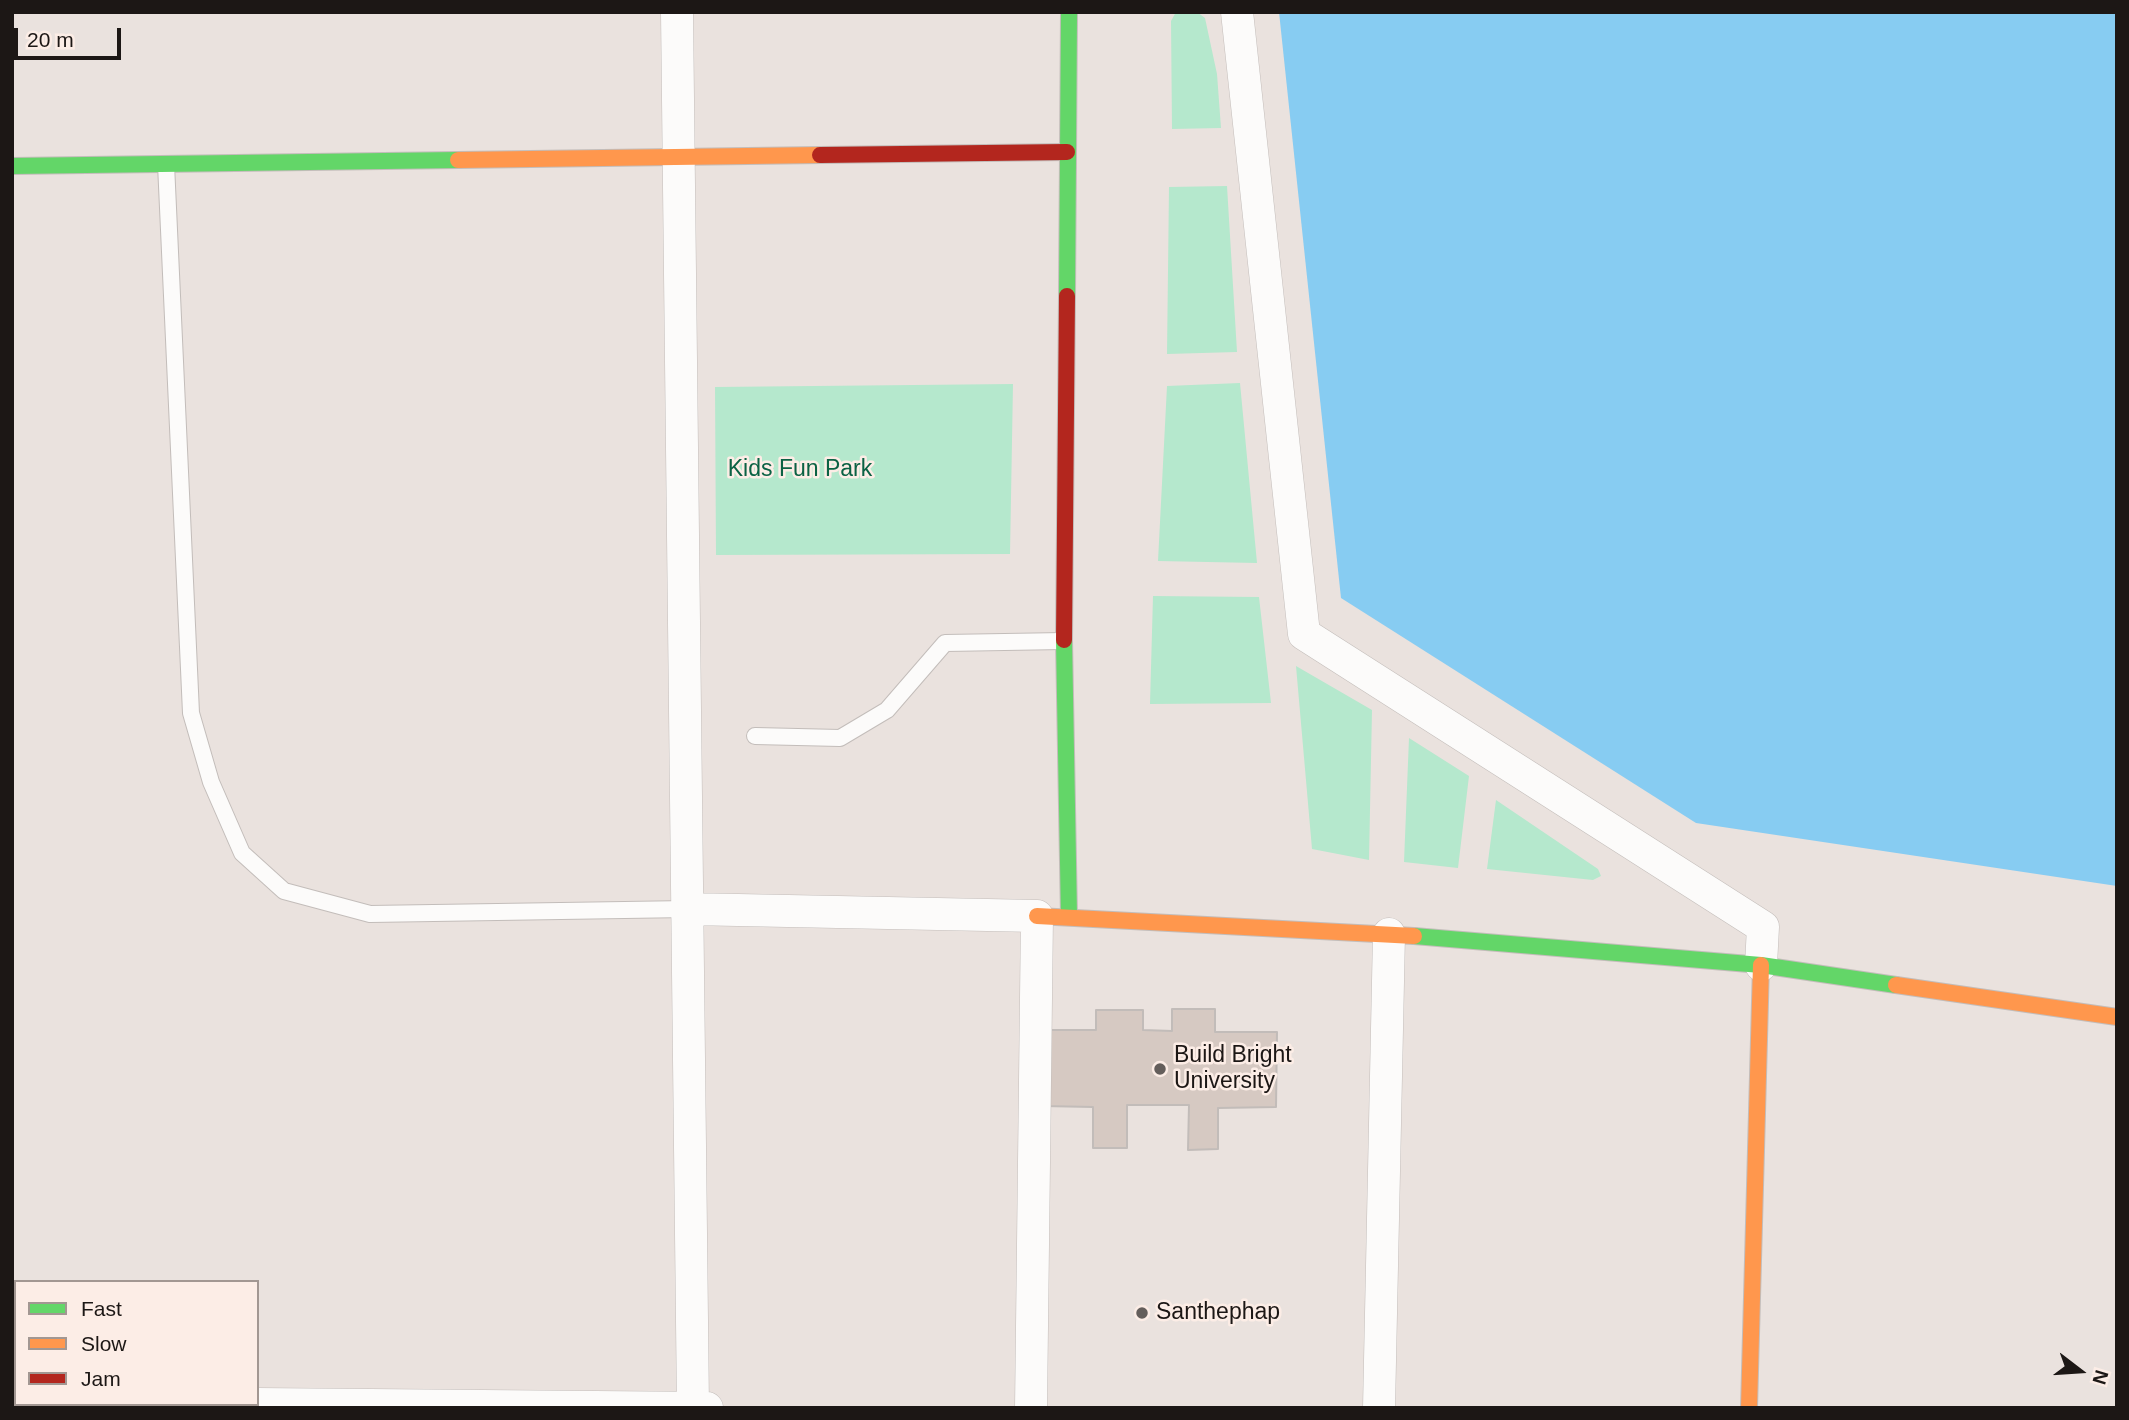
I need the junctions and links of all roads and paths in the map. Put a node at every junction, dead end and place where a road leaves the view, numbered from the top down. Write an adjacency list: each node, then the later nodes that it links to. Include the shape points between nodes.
1 (677, 12): 5 (street)
2 (1069, 12): 4 (street)
3 (1237, 12): 14 (street, via 1304,634 1763,927)
4 (1067, 152): 5 (street); 8 (street)
5 (678, 157): 6 (street); 10 (street)
6 (166, 164): 7 (street); 10 (lane, via 191,713 211,782 242,853 284,891 370,914)
7 (12, 166)
8 (1064, 640): 9 (lane, via 945,643 887,710 840,738); 12 (street)
9 (755, 736)
10 (688, 909): 11 (street); 17 (street)
11 (1037, 916): 12 (street); 19 (street)
12 (1069, 917): 13 (street)
13 (1389, 934): 14 (street); 20 (street)
14 (1761, 965): 15 (street); 21 (street)
15 (2117, 1017)
16 (259, 1404): 17 (street)
17 (693, 1408): 18 (street)
18 (707, 1408)
19 (1031, 1408)
20 (1380, 1408)
21 (1749, 1408)

